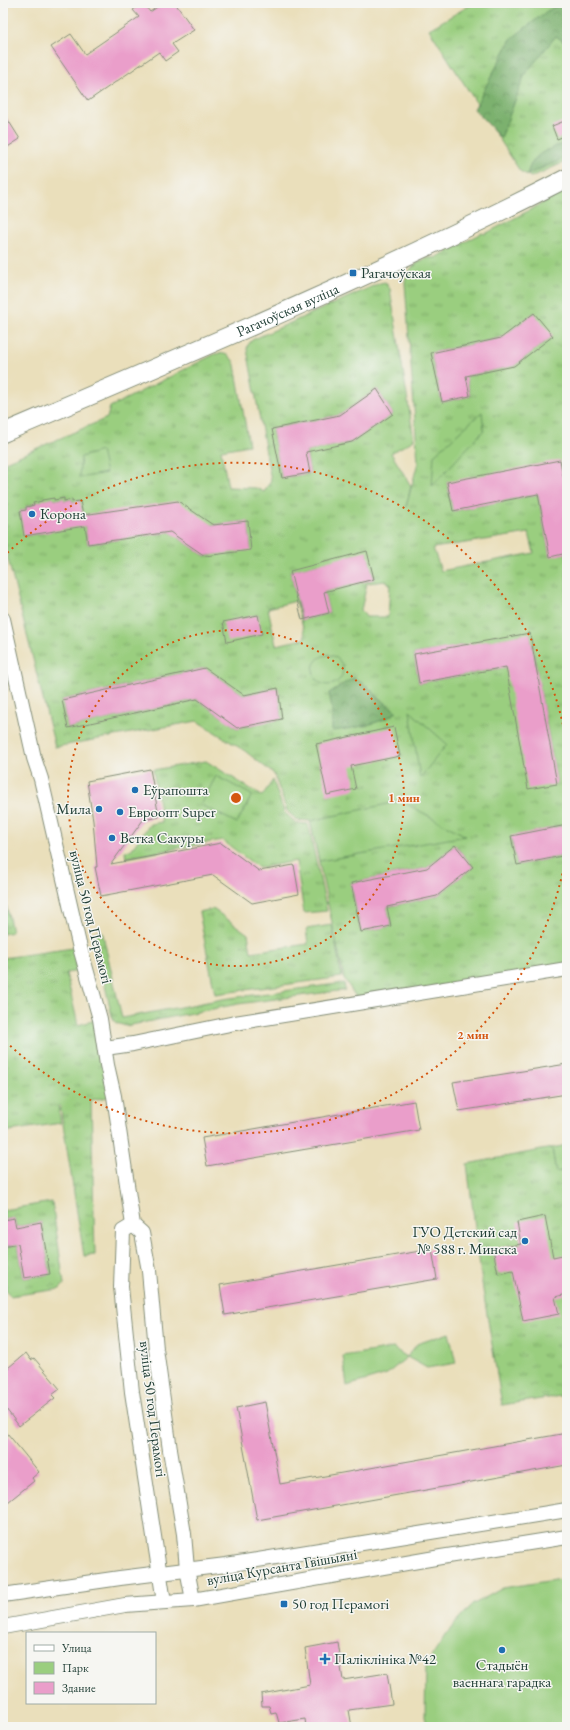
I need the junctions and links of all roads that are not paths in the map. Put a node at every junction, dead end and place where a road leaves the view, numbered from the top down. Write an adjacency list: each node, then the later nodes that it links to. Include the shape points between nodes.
1 (567, 178): 2 (street, Рагачоўская вуліца, via 314,300)
2 (3, 433)
3 (3, 619): 5 (street, вуліца 50 год Перамогі)
4 (567, 969): 5 (street, via 235,1023)
5 (105, 1048): 6 (street, вуліца 50 год Перамогі)
6 (133, 1225): 9 (street, вуліца 50 год Перамогі, via 142,1233 148,1271); 10 (street, вуліца 50 год Перамогі, via 123,1231 121,1287 132,1392)
7 (567, 1510): 9 (street, вуліца Курсанта Гвішыяні)
8 (567, 1537): 12 (street, вуліца Курсанта Гвішыяні)
9 (187, 1569): 10 (street, вуліца Курсанта Гвішыяні); 12 (street, вуліца 50 год Перамогі)
10 (159, 1573): 11 (street, вуліца Курсанта Гвішыяні); 13 (street, вуліца 50 год Перамогі)
11 (3, 1595)
12 (192, 1600): 13 (street, вуліца Курсанта Гвішыяні)
13 (164, 1602): 14 (street, вуліца Курсанта Гвішыяні, via 125,1606)
14 (3, 1627)

